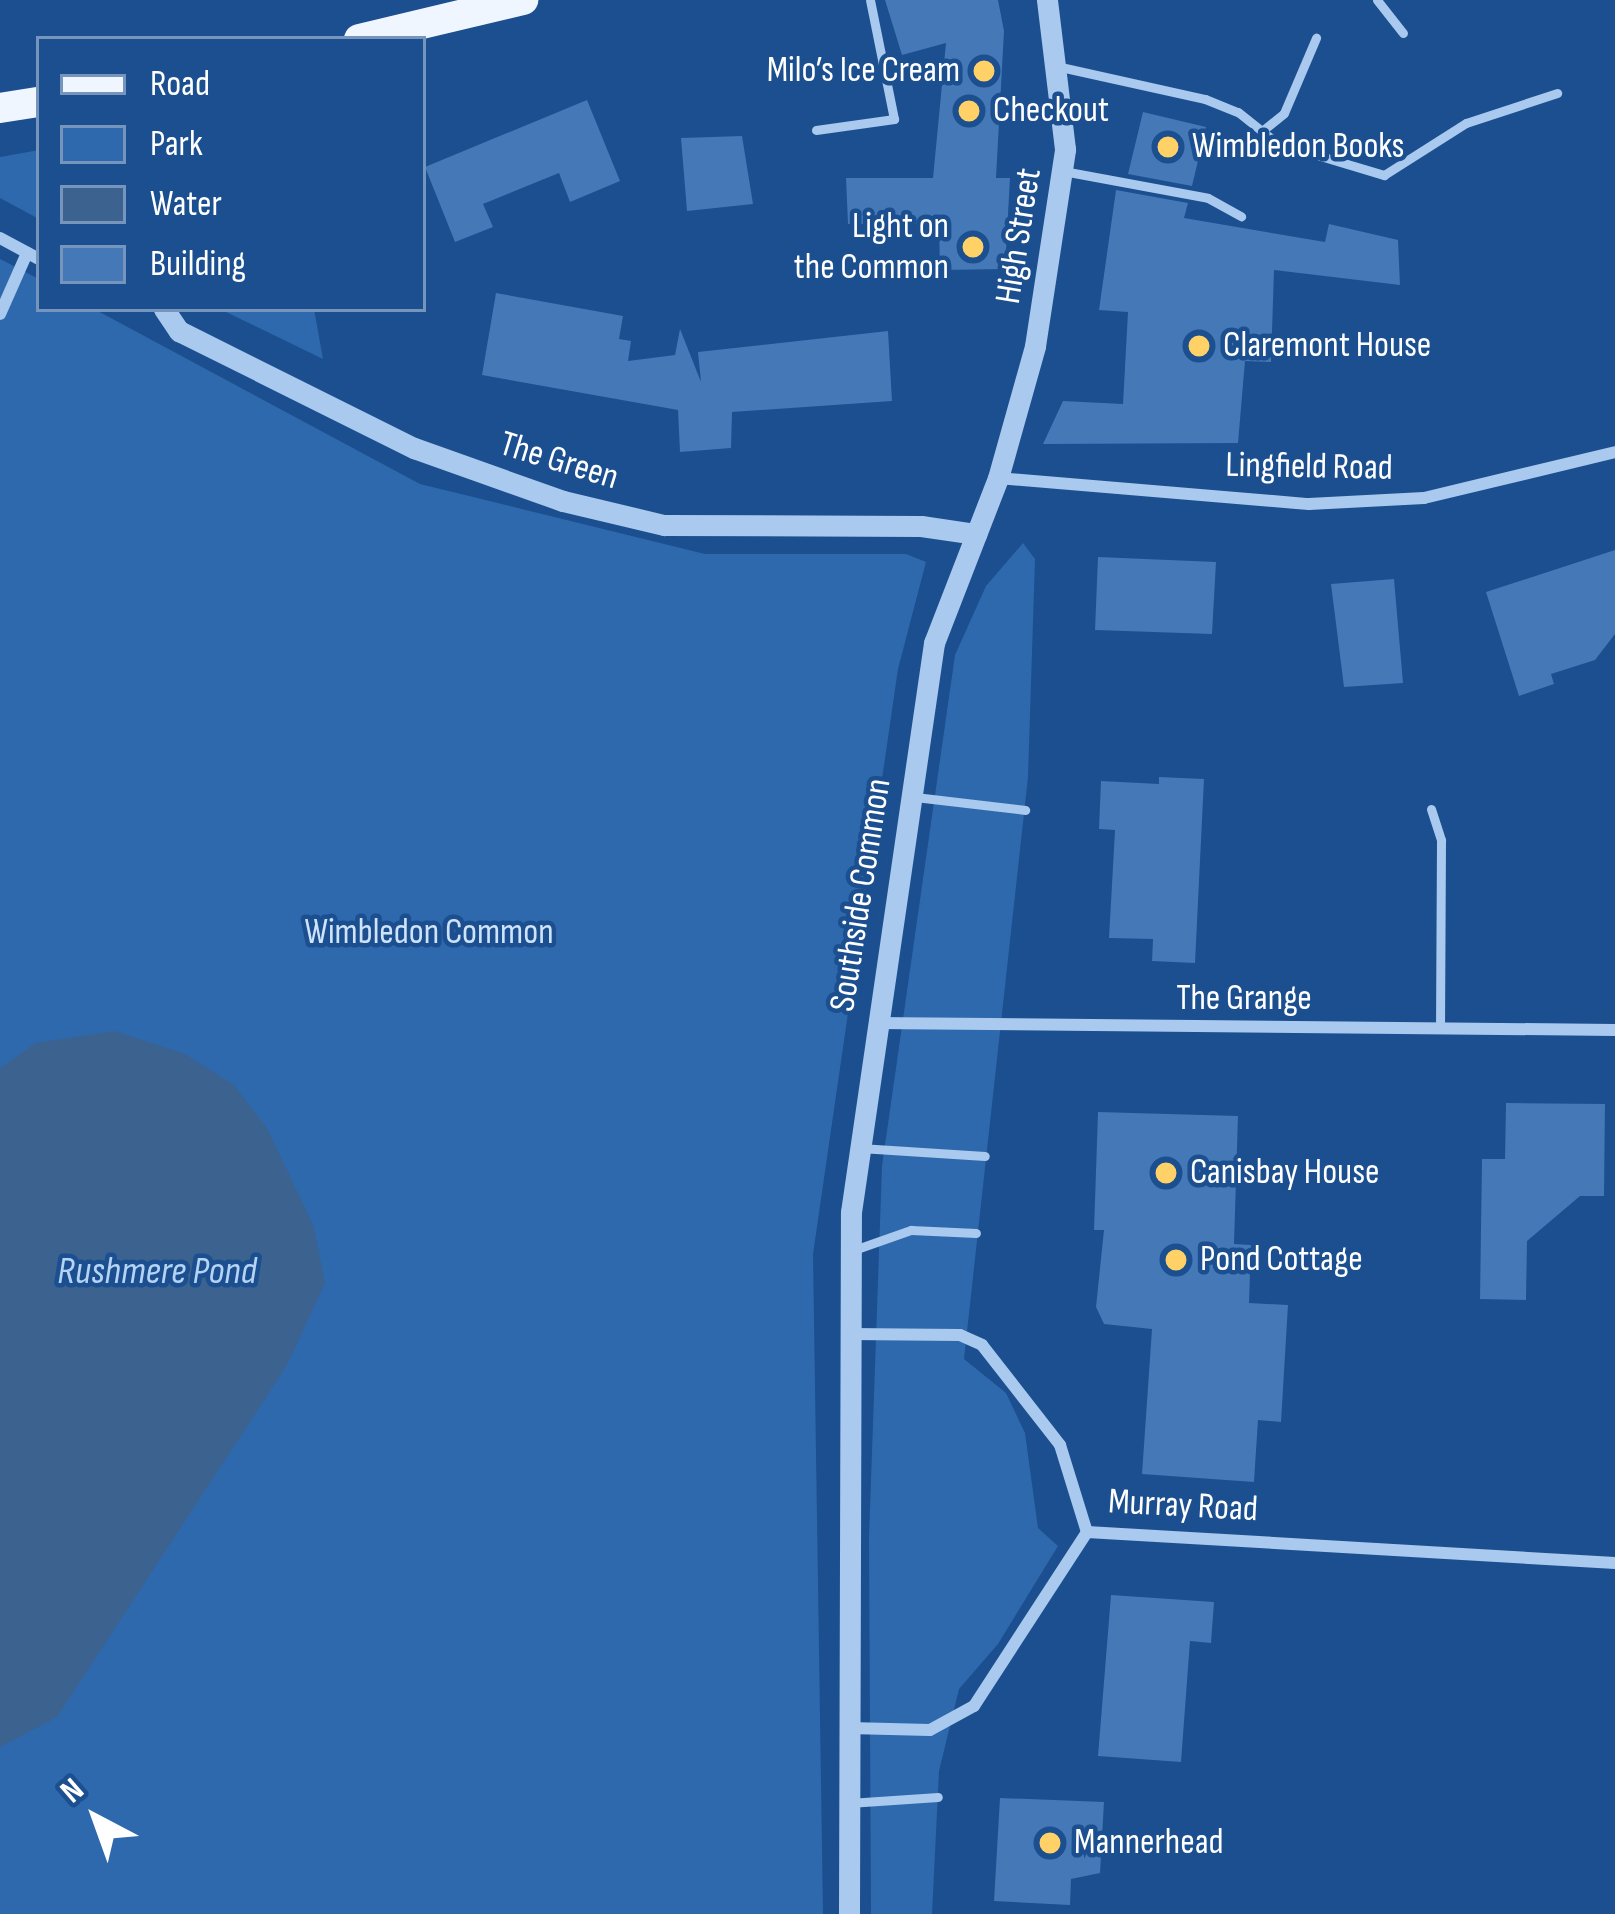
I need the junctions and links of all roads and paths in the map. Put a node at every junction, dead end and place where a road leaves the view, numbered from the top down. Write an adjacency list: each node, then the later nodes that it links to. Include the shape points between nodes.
1 (523, 0): 6 (main road)
2 (870, 0): 12 (lane, via 894,119)
3 (1047, 0): 8 (street, High Street)
4 (1377, 0): 5 (lane)
5 (1403, 33)
6 (372, 36)
7 (1316, 38): 13 (lane, via 1284,113)
8 (1056, 66): 13 (lane, via 1205,99); 14 (street, High Street)
9 (1557, 93): 13 (lane, via 1466,123 1384,175 1277,143)
10 (36, 102): 11 (main road)
11 (0, 108)
12 (816, 130)
13 (1262, 131)
14 (1064, 171): 15 (lane, via 1208,198); 21 (street, High Street, via 1035,346)
15 (1241, 216)
16 (0, 238): 17 (street)
17 (33, 256): 19 (street)
18 (166, 312): 22 (street, The Green, via 179,331 414,448 563,501 664,525 921,526)
19 (0, 314)
20 (1615, 452): 21 (street, Lingfield Road, via 1424,498 1309,504)
21 (998, 478): 22 (street, Southside Common)
22 (976, 534): 23 (street, Southside Common, via 934,644)
23 (910, 796): 25 (lane); 26 (street, Southside Common)
24 (1431, 809): 27 (lane, via 1442,840)
25 (1024, 810)
26 (874, 1022): 27 (street, The Grange, via 1002,1030); 29 (street, Southside Common)
27 (1440, 1029): 28 (street, The Grange)
28 (1615, 1030)
29 (860, 1148): 30 (lane); 32 (street, Southside Common)
30 (985, 1156)
31 (976, 1233): 32 (lane, via 910,1230)
32 (851, 1251): 33 (street, Southside Common)
33 (850, 1334): 34 (street, via 960,1335 982,1345 1060,1445); 36 (street, Southside Common)
34 (1088, 1532): 35 (street, Murray Road); 36 (street, Murray Road, via 974,1706 930,1730)
35 (1615, 1563)
36 (849, 1728): 38 (street, Southside Common)
37 (938, 1797): 38 (lane)
38 (849, 1804): 39 (street, Southside Common)
39 (849, 1914)

